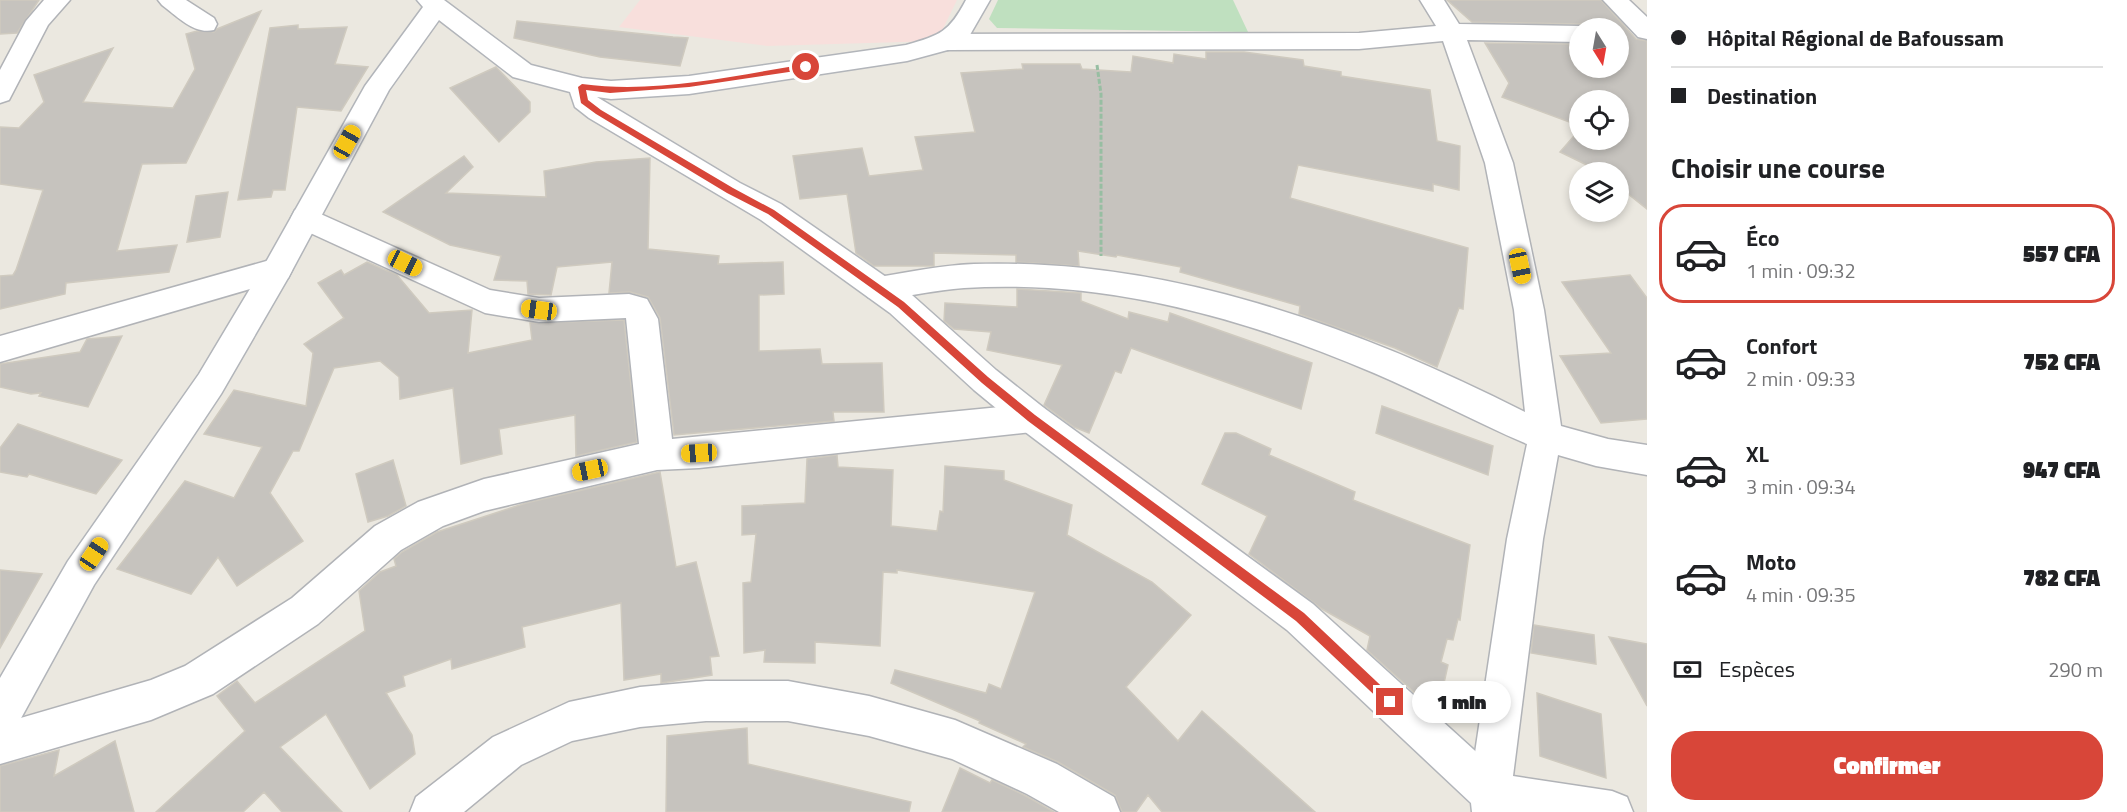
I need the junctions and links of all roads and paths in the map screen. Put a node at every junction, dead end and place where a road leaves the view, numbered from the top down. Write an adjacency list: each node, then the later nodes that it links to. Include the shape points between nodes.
1 (58, 0): 15 (street, via 38,21)
2 (170, 0): 7 (street)
3 (978, 0): 13 (street, via 958,34)
4 (1432, 0): 8 (street)
5 (1614, 0): 9 (street)
6 (433, 3): 14 (street, via 522,71); 16 (street, via 378,86)
7 (205, 24)
8 (1452, 32): 10 (street); 12 (street, via 1380,40); 22 (street, via 1499,163 1529,310)
9 (1647, 33): 11 (street)
10 (1569, 34)
11 (1629, 34)
12 (1094, 41): 13 (street); 18 (path, via 1101,94)
13 (946, 42): 14 (street, via 908,53 689,85 610,90)
14 (582, 87): 19 (street, via 584,101 598,112 771,212)
15 (0, 94)
16 (305, 218): 17 (street); 23 (street, via 485,301 539,310 636,308 642,319)
17 (277, 270): 20 (street); 25 (street, via 210,384 81,573)
18 (1100, 281): 19 (street, via 971,276); 22 (street, via 1154,288 1267,318 1383,362)
19 (879, 289): 21 (street)
20 (0, 349)
21 (1032, 418): 23 (street); 27 (street, via 1300,617)
22 (1545, 436): 24 (street, via 1613,456); 27 (street, via 1525,539)
23 (657, 455): 26 (street, via 484,495 431,514 388,538 305,611 199,680 152,700)
24 (1647, 460)
25 (0, 717)
26 (0, 744)
27 (1492, 802): 30 (street)
28 (431, 812): 29 (street, via 507,751 569,722 639,707 706,701 788,701 868,716 956,740 1042,779)
29 (1099, 812)
30 (1612, 812)

